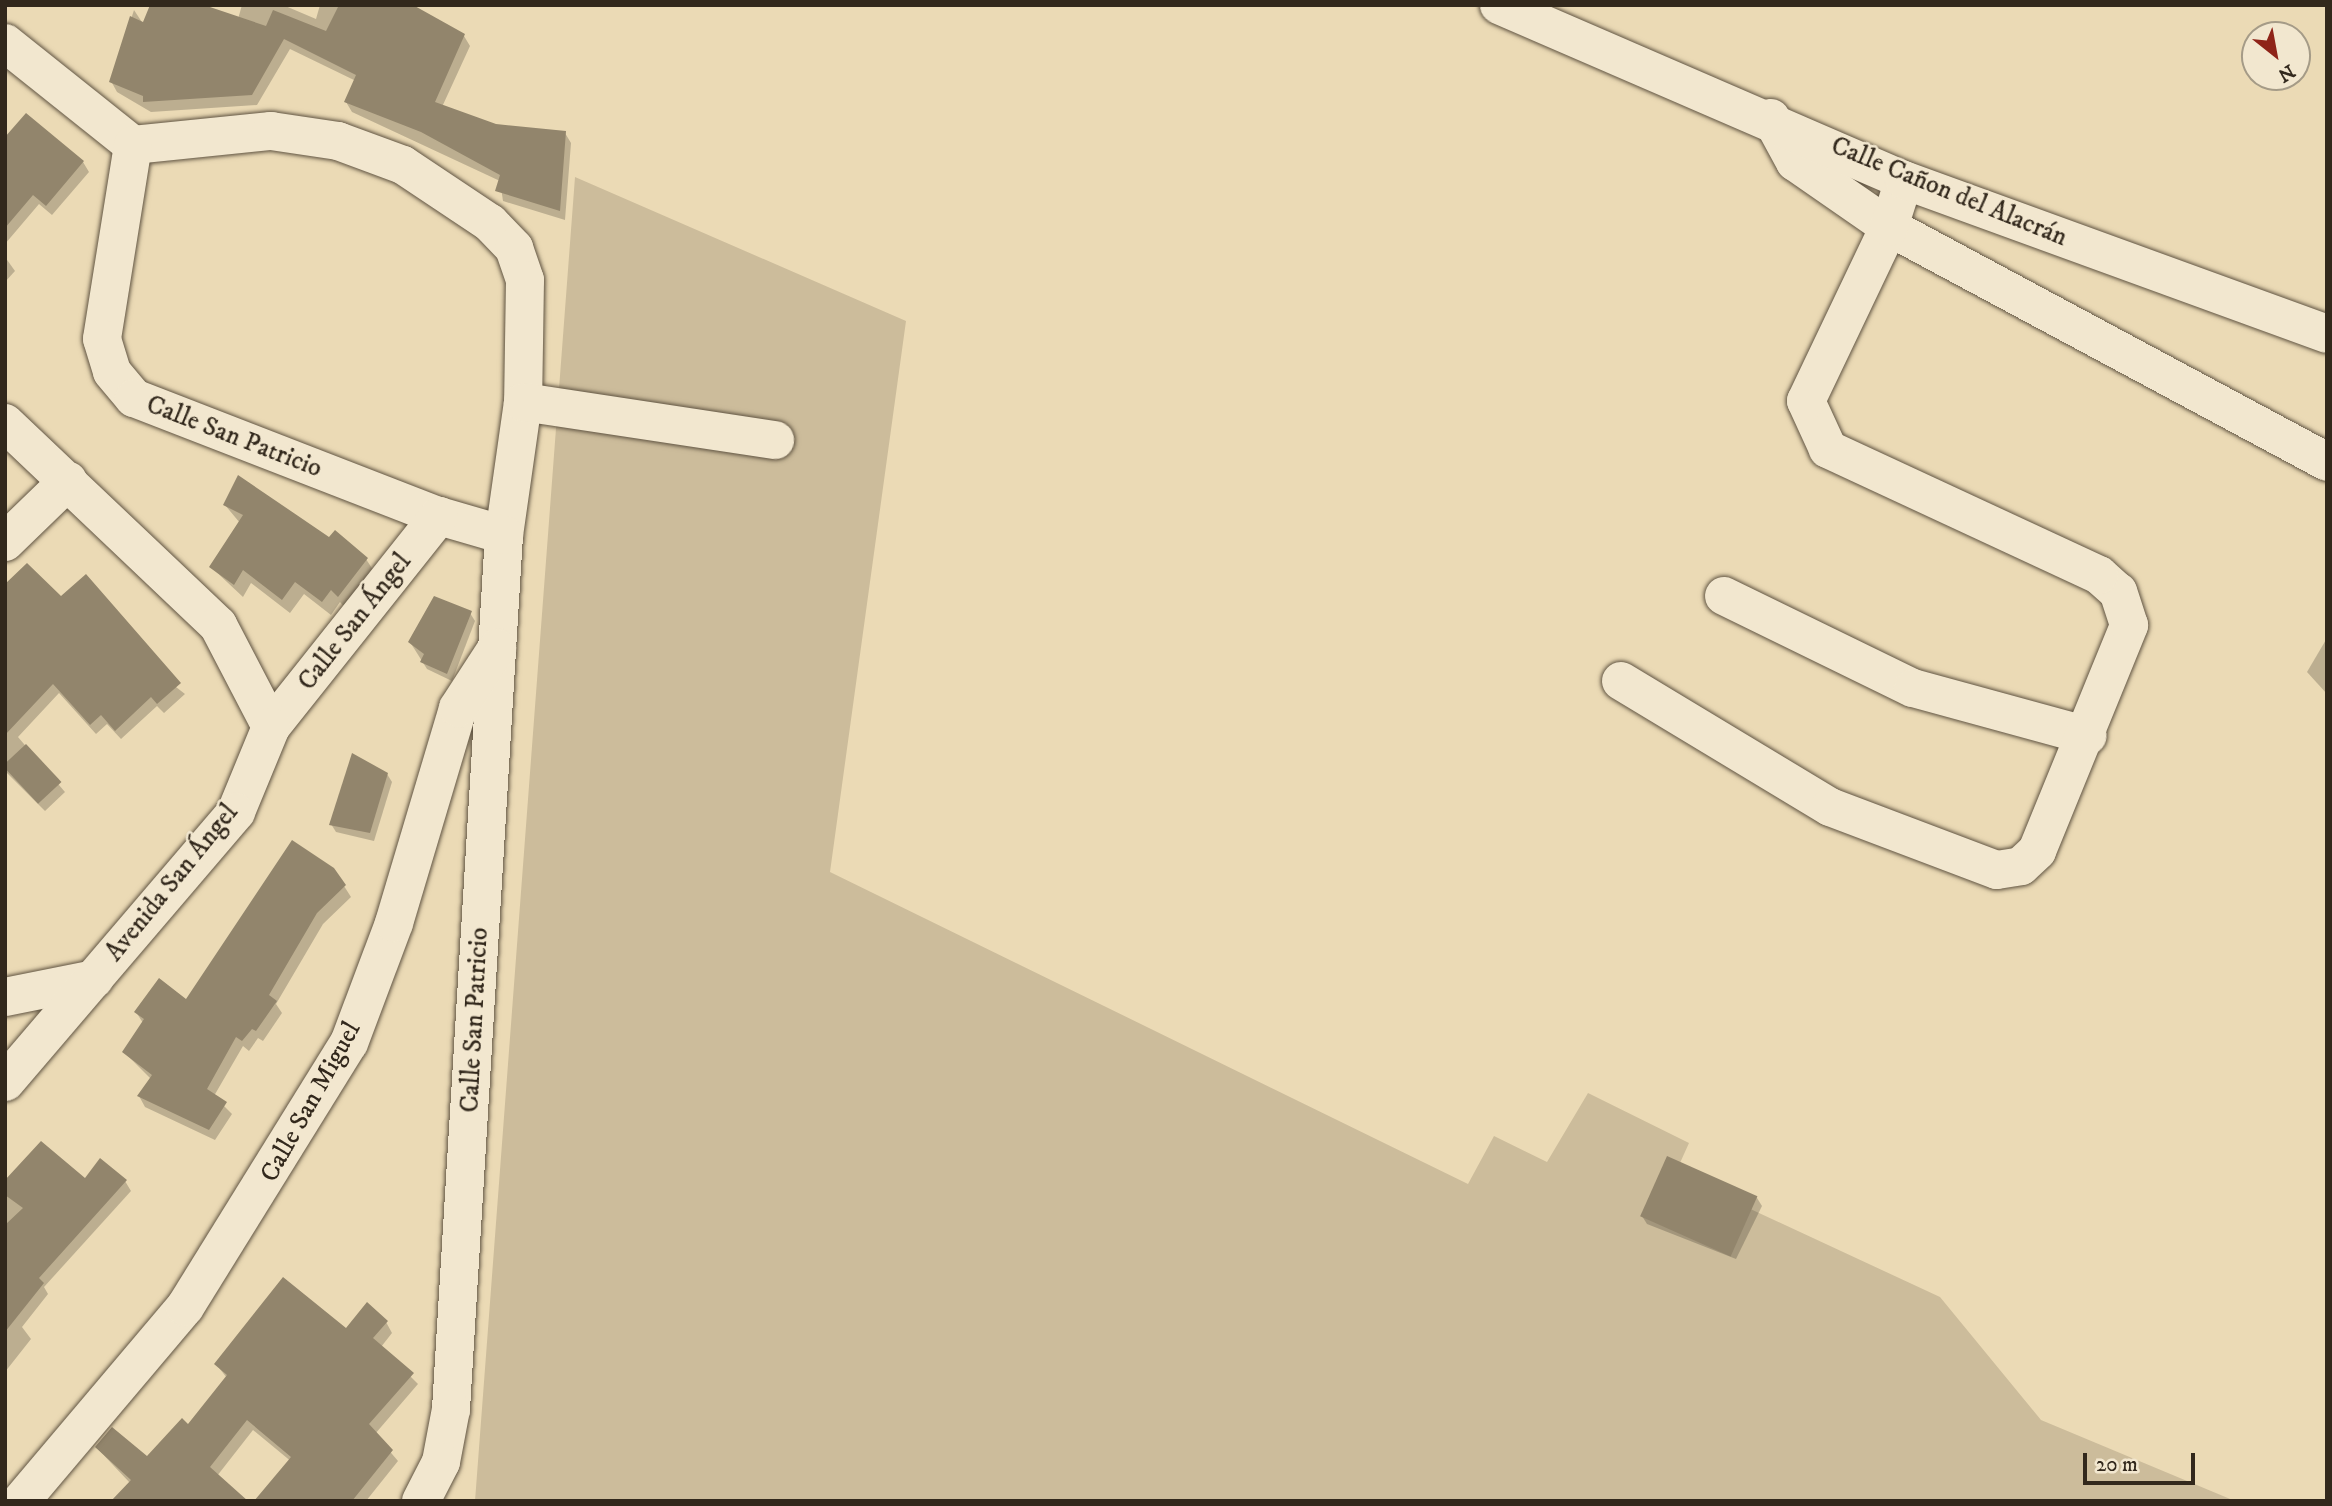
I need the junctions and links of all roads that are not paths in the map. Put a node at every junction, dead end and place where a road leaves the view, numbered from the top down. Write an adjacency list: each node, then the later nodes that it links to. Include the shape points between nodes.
1 (1499, 5): 3 (street, Calle Cañon del Alacrán)
2 (5, 43): 4 (street)
3 (1771, 118): 5 (street, Calle Cañon del Alacrán); 6 (street, via 1795,162)
4 (133, 145): 8 (street, Calle San Patricio, via 271,131 338,141 403,166 436,187 490,223 514,248 525,280); 13 (street, Calle San Patricio, via 102,339 112,372 135,398)
5 (1904, 180): 6 (street); 7 (street, Calle Cañon del Alacrán)
6 (1889, 227): 11 (street); 20 (street, via 1806,401 1812,426 1828,449 2099,575 2118,592 2129,625)
7 (2327, 334)
8 (523, 402): 10 (street); 14 (street, Calle San Patricio)
9 (5, 424): 12 (street)
10 (775, 440)
11 (2327, 462)
12 (68, 481): 15 (street); 19 (street, via 218,625)
13 (439, 516): 14 (street, Calle San Patricio); 19 (street, Calle San Ángel)
14 (504, 535): 17 (street, Calle San Patricio)
15 (5, 542)
16 (1724, 596): 20 (street, via 1913,688)
17 (497, 647): 24 (street, Calle San Miguel, via 458,708 394,923 349,1044 185,1307); 25 (street, Calle San Patricio, via 451,1409 441,1462)
18 (1620, 681): 20 (street, via 1830,807 1997,870 2021,866 2037,851)
19 (271, 727): 21 (street, Avenida San Ángel, via 236,812)
20 (2088, 736)
21 (94, 979): 22 (street); 23 (street, Avenida San Ángel)
22 (5, 997)
23 (5, 1082)
24 (22, 1501)
25 (421, 1501)

